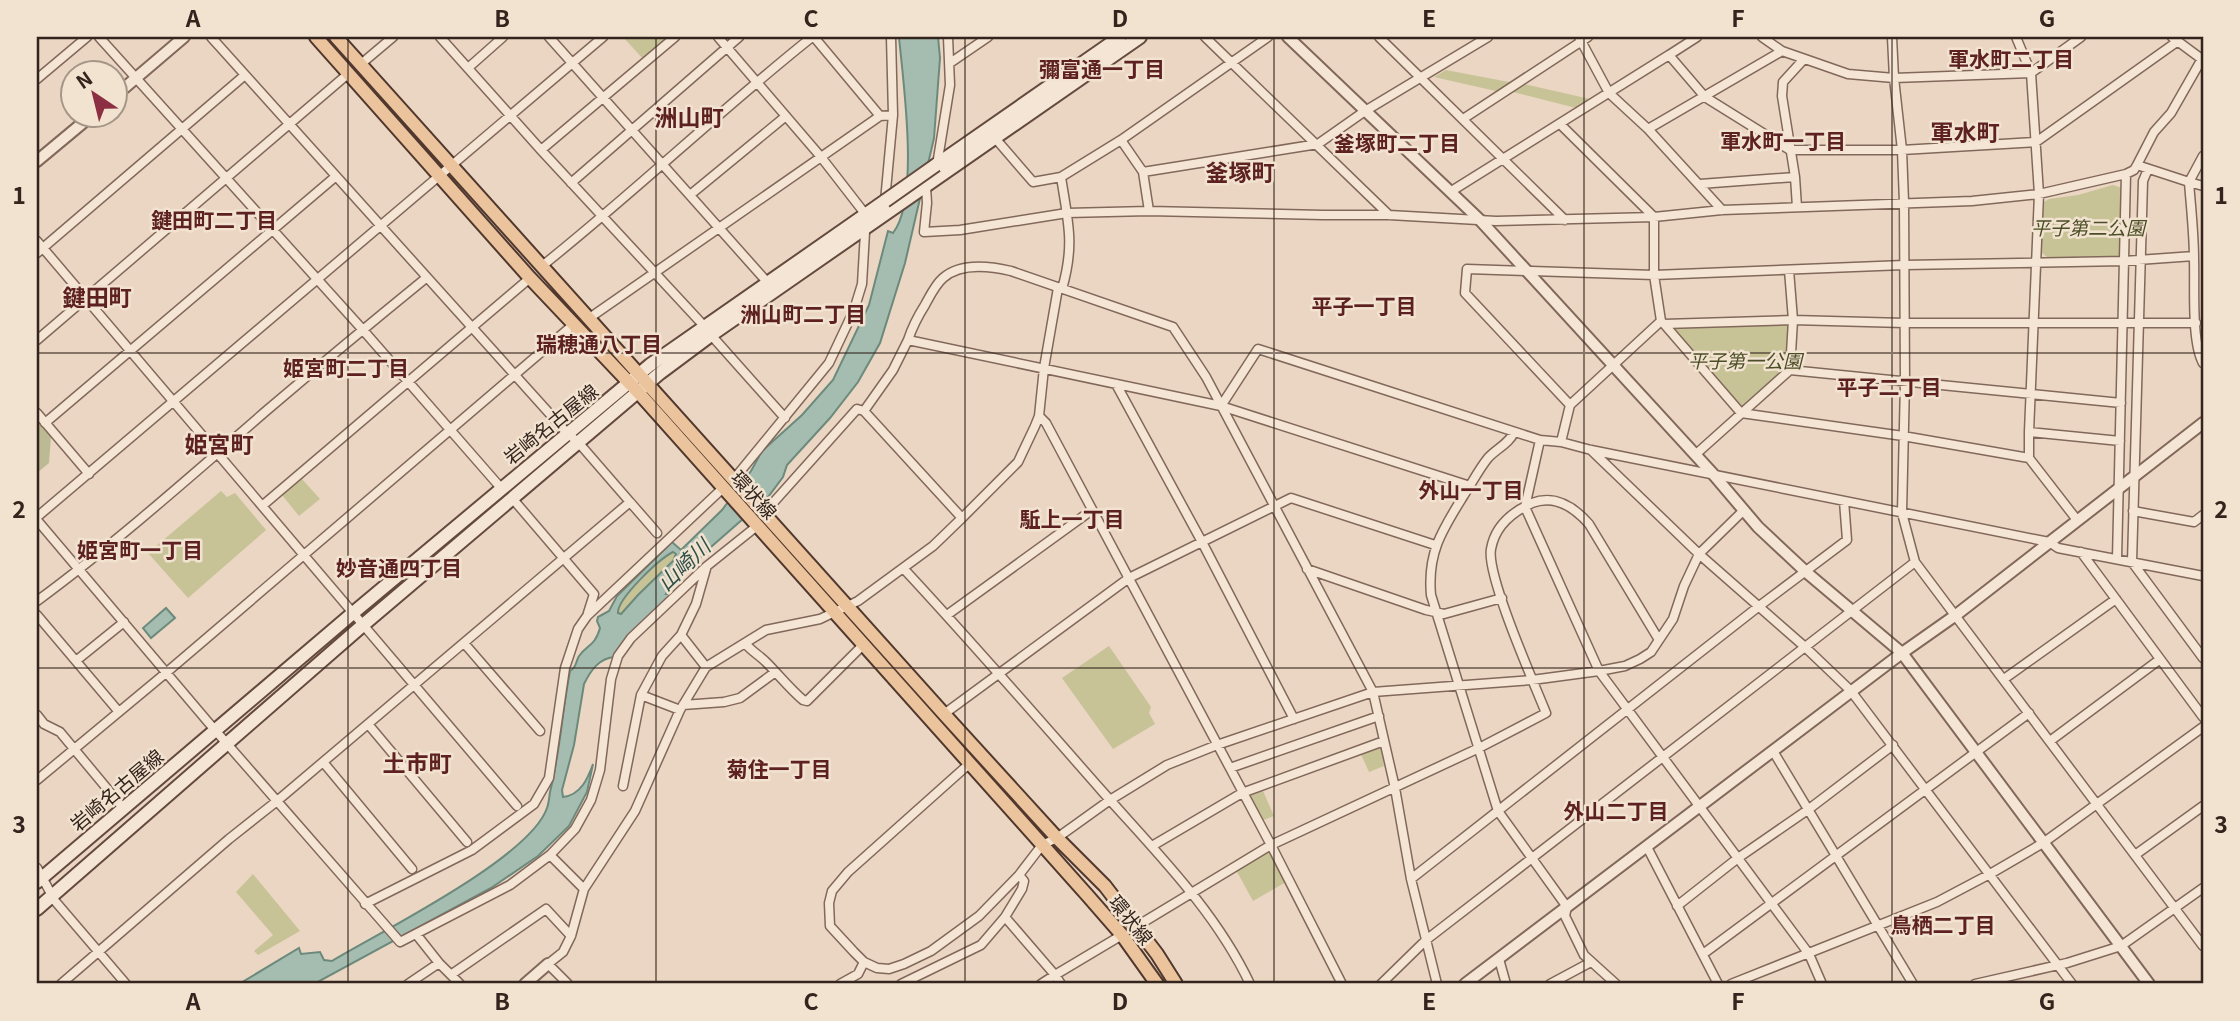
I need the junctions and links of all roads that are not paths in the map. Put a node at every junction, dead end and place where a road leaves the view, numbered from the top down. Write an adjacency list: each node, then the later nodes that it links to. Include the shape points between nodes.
1 (87, 37): 48 (street)
2 (99, 37): 46 (street)
3 (184, 37): 46 (street)
4 (211, 37): 45 (street)
5 (316, 37): 43 (main road, 環状線)
6 (336, 37): 41 (main road, 環状線)
7 (393, 37): 41 (street)
8 (440, 37): 42 (street)
9 (503, 37): 42 (street)
10 (549, 37): 39 (street)
11 (603, 37): 39 (street)
12 (675, 37): 54 (street)
13 (718, 37): 33 (street)
14 (740, 37): 33 (street)
15 (813, 37): 50 (street); 59 (street)
16 (891, 37): 57 (street)
17 (948, 37): 40 (street)
18 (988, 37): 40 (street)
19 (1120, 37): 80 (main road, 岩崎名古屋線)
20 (1140, 37): 67 (main road, 岩崎名古屋線)
21 (1205, 37): 38 (street)
22 (1268, 37): 38 (street)
23 (1288, 37): 55 (street)
24 (1379, 37): 49 (street)
25 (1488, 37): 49 (street)
26 (1697, 37): 35 (street)
27 (1762, 37): 34 (street)
28 (1892, 37): 47 (street)
29 (2016, 37): 44 (street)
30 (2081, 37): 44 (street)
31 (1583, 38): 52 (street); 60 (street)
32 (2175, 39): 37 (street); 69 (street)
33 (727, 47): 50 (street); 66 (street)
34 (1782, 51): 36 (street); 53 (street)
35 (1669, 55): 52 (street); 53 (street)
36 (1804, 59): 47 (street, via 1848,74); 72 (street, via 1783,82)
37 (2203, 59): 81 (street)
38 (1231, 61): 68 (street); 70 (street)
39 (572, 63): 54 (street); 56 (street)
40 (950, 63): 80 (street)
41 (361, 64): 78 (main road, 環状線)
42 (468, 68): 56 (street)
43 (349, 73): 62 (street); 85 (main road, 環状線)
44 (2031, 73): 47 (street); 69 (street)
45 (245, 75): 62 (street); 65 (street)
46 (135, 78): 51 (street); 65 (street)
47 (1894, 78): 73 (street)
48 (37, 79)
49 (1421, 79): 55 (street); 60 (street)
50 (756, 81): 58 (street); 79 (street)
51 (130, 82)
52 (1609, 93): 61 (street); 63 (street)
53 (1705, 97): 63 (street); 72 (street)
54 (602, 98): 66 (street); 71 (street)
55 (1365, 111): 70 (street); 95 (street)
56 (511, 115): 71 (street); 78 (street)
57 (893, 115): 59 (street); 98 (street)
58 (786, 116): 75 (street); 97 (street)
59 (880, 116): 75 (street)
60 (1462, 119): 76 (street)
61 (1560, 124): 76 (street); 106 (street)
62 (291, 125): 86 (street); 89 (street)
63 (1648, 129): 92 (street)
64 (74, 130): 77 (street)
65 (182, 130): 89 (street); 114 (street)
66 (631, 130): 79 (street); 90 (street)
67 (995, 138): 87 (street, via 1033,182); 94 (main road, 岩崎名古屋線)
68 (1121, 140): 83 (street); 87 (street)
69 (2036, 142): 73 (street); 96 (street)
70 (1318, 144): 83 (street); 105 (street)
71 (541, 150): 90 (street)
72 (1790, 150): 73 (street); 88 (street)
73 (1902, 150): 99 (street)
74 (2203, 156): 91 (street)
75 (821, 157): 104 (street); 111 (street)
76 (1503, 159): 95 (street); 109 (street)
77 (37, 161)
78 (451, 165): 85 (street); 120 (main road, 環状線)
79 (663, 165): 97 (street); 107 (street)
80 (936, 165): 98 (main road, 岩崎名古屋線, bridge)
81 (2137, 165): 82 (street); 84 (street)
82 (2148, 169): 91 (street); 116 (street, via 2143,181)
83 (1143, 172): 102 (street)
84 (2126, 174): 96 (street); 118 (street)
85 (439, 176): 110 (street); 126 (main road, 環状線)
86 (335, 177): 110 (street); 113 (street)
87 (1061, 177): 103 (street)
88 (1795, 177): 92 (street); 100 (street)
89 (227, 179): 113 (street); 130 (street)
90 (570, 183): 107 (street)
91 (2189, 183): 93 (street); 115 (street)
92 (1700, 184): 101 (street)
93 (2203, 186)
94 (926, 187): 103 (street, via 924,232); 112 (main road, 岩崎名古屋線)
95 (1450, 192): 108 (street)
96 (2039, 194): 99 (street); 117 (street)
97 (690, 195): 111 (street)
98 (885, 201): 104 (main road, 岩崎名古屋線)
99 (1904, 202): 100 (street); 119 (street)
100 (1797, 207): 101 (street)
101 (1723, 210): 106 (street)
102 (1149, 211): 103 (street); 105 (street)
103 (1067, 214): 129 (street, via 1070,261)
104 (866, 215): 112 (street); 128 (main road, 岩崎名古屋線)
105 (1389, 215): 108 (street)
106 (1654, 217): 109 (street); 124 (street)
107 (603, 218): 120 (street); 123 (street)
108 (1480, 220): 109 (street); 121 (street)
109 (1566, 220)
110 (381, 225): 125 (street); 127 (street)
111 (719, 228): 123 (street); 128 (street)
112 (865, 229): 142 (main road, 岩崎名古屋線); 164 (street, via 862,284 854,310 829,363)
113 (272, 230): 127 (street); 145 (street)
114 (39, 247): 130 (street)
115 (2194, 256): 116 (street); 138 (street)
116 (2141, 260): 118 (street); 137 (street)
117 (2036, 261): 118 (street); 119 (street); 135 (street)
118 (2124, 261): 136 (street)
119 (1904, 265): 122 (street); 134 (street)
120 (542, 266): 131 (main road, 環状線)
121 (1528, 270): 124 (street); 147 (street); 158 (street, via 1467,269 1465,293)
122 (1789, 270): 124 (street); 132 (street)
123 (654, 272): 131 (street); 142 (street)
124 (1654, 275): 133 (street)
125 (426, 278): 140 (street); 141 (street)
126 (530, 278): 139 (main road, 環状線); 140 (street)
127 (317, 279): 141 (street); 156 (street)
128 (768, 283): 142 (main road, 岩崎名古屋線)
129 (1060, 288): 144 (street, via 994,267 958,270 941,280); 148 (street); 159 (street, via 1173,327)
130 (86, 299): 143 (street); 145 (street)
131 (588, 318): 153 (main road, 環状線)
132 (1793, 320): 133 (street); 134 (street); 149 (street)
133 (1662, 323): 147 (street); 162 (street)
134 (1904, 323): 135 (street); 152 (street)
135 (2034, 323): 136 (street); 155 (street)
136 (2123, 323): 137 (street); 157 (street)
137 (2139, 323): 138 (street); 182 (street)
138 (2196, 323): 146 (street)
139 (574, 324): 150 (street); 153 (main road, 環状線)
140 (472, 327): 150 (street); 151 (street)
141 (363, 330): 151 (street); 177 (street)
142 (708, 331): 153 (main road, 岩崎名古屋線); 164 (street)
143 (37, 340)
144 (908, 340): 148 (street); 160 (street)
145 (131, 352): 156 (street); 165 (street)
146 (2203, 363)
147 (1612, 366): 158 (street); 178 (street)
148 (1044, 368): 154 (street); 163 (street)
149 (1790, 370): 152 (street); 162 (street)
150 (515, 375): 167 (street); 170 (street)
151 (409, 382): 167 (street); 191 (street)
152 (1905, 382): 155 (street); 171 (street)
153 (639, 383): 170 (main road, 岩崎名古屋線); 174 (main road, 岩崎名古屋線); 183 (main road, 環状線); 187 (main road, 環状線)
154 (1116, 384): 159 (street); 205 (street)
155 (2029, 394): 157 (street); 169 (street)
156 (174, 401): 177 (street); 180 (street)
157 (2121, 403): 173 (street)
158 (1570, 405): 175 (street)
159 (1221, 406): 168 (street, via 1258,349); 184 (street); 192 (street)
160 (864, 411): 197 (street, via 858,409); 200 (street)
161 (37, 413): 165 (street)
162 (1741, 413): 171 (street); 178 (street)
163 (1039, 416): 194 (street); 200 (street, via 1018,462)
164 (785, 418): 183 (street)
165 (45, 423): 180 (street)
166 (2203, 423): 182 (street)
167 (450, 429): 186 (street); 210 (street)
168 (1514, 432): 172 (street); 184 (street)
169 (2029, 432): 173 (street); 179 (street)
170 (567, 433): 174 (street); 186 (main road, 岩崎名古屋線)
171 (1903, 436): 179 (street); 198 (street)
172 (1540, 440): 175 (street); 193 (street)
173 (2120, 441): 185 (street)
174 (578, 442): 188 (main road, 岩崎名古屋線); 190 (street)
175 (1561, 442): 176 (street)
176 (1591, 450): 181 (street); 209 (street)
177 (217, 454): 191 (street); 218 (street)
178 (1695, 455): 181 (street)
179 (2029, 458): 202 (street)
180 (89, 474): 201 (street)
181 (1713, 474): 189 (street); 195 (street)
182 (2134, 476): 185 (street); 196 (street)
183 (735, 480): 197 (main road, 環状線)
184 (1470, 486): 207 (street)
185 (2119, 487): 202 (street); 212 (street)
186 (501, 488): 229 (main road, 岩崎名古屋線)
187 (724, 489): 203 (main road, 環状線); 234 (street)
188 (512, 498): 211 (street); 236 (main road, 岩崎名古屋線)
189 (1844, 501): 198 (street); 219 (street, via 1847,540)
190 (630, 502): 204 (street); 211 (street)
191 (262, 506): 210 (street)
192 (1274, 506): 205 (street); 207 (street, via 1291,498); 217 (street)
193 (1525, 507): 222 (street, via 1506,519 1490,550); 238 (street, via 1546,500 1579,513); 248 (street)
194 (1092, 510): 221 (street); 232 (street)
195 (1743, 511): 209 (street); 219 (street)
196 (2133, 511): 199 (street, via 2194,522); 214 (street)
197 (764, 513): 225 (main road, 環状線)
198 (1902, 513): 206 (street); 213 (street)
199 (2203, 515)
200 (962, 518): 216 (street)
201 (37, 519): 218 (street)
202 (2077, 520): 206 (street)
203 (755, 523): 215 (street); 228 (main road, 環状線)
204 (657, 533)
205 (1202, 542): 221 (street); 267 (street)
206 (2049, 542): 208 (street); 233 (street)
207 (1435, 545): 230 (street, via 1430,580)
208 (2081, 552): 212 (street); 223 (street)
209 (1699, 554): 226 (street); 238 (street, via 1673,619)
210 (303, 555): 229 (street); 249 (street)
211 (564, 558): 234 (street, via 594,594); 239 (street)
212 (2117, 559): 214 (street)
213 (1914, 562): 227 (street); 233 (street)
214 (2132, 562): 220 (street); 244 (street)
215 (707, 566): 237 (street); 306 (street, via 618,656 591,800 575,829)
216 (903, 568): 225 (street); 232 (street)
217 (1307, 569): 230 (street); 257 (street)
218 (79, 570): 224 (street); 235 (street)
219 (1806, 572): 226 (street); 227 (street)
220 (2203, 576)
221 (1129, 578): 251 (street); 275 (street)
222 (1502, 598): 230 (street); 253 (street)
223 (2116, 599): 246 (street); 252 (street)
224 (37, 601)
225 (848, 606): 228 (street); 263 (main road, 環状線)
226 (1758, 607): 242 (street); 260 (street)
227 (1852, 609): 242 (street); 243 (street)
228 (833, 612): 240 (street, via 820,620 766,630); 241 (main road, 環状線)
229 (353, 613): 236 (street); 270 (main road, 岩崎名古屋線)
230 (1437, 613): 255 (street)
231 (37, 615): 245 (street)
232 (947, 615): 251 (street)
233 (1956, 615): 243 (street); 252 (street)
234 (587, 616): 321 (street, via 565,668 549,778 534,804 472,850)
235 (124, 622): 245 (street); 249 (street)
236 (363, 625): 254 (street); 274 (main road, 岩崎名古屋線)
237 (681, 635): 247 (street); 258 (street, via 662,656)
238 (1659, 640): 248 (street, via 1640,659)
239 (464, 643): 254 (street); 271 (street)
240 (745, 643): 247 (street); 250 (street)
241 (863, 645): 250 (street, via 807,701); 283 (main road, 環状線)
242 (1805, 647): 256 (street); 281 (street)
243 (1902, 653): 256 (street); 280 (street)
244 (2203, 658)
245 (77, 660): 261 (street)
246 (2159, 660): 266 (street); 273 (street)
247 (706, 667): 259 (street)
248 (1599, 671): 253 (street); 260 (street)
249 (167, 672): 261 (street); 270 (street)
250 (774, 673): 259 (street, via 740,698)
251 (1000, 675): 263 (street); 290 (street)
252 (2004, 679): 262 (street)
253 (1532, 680): 255 (street); 277 (street, via 1546,713)
254 (414, 685): 268 (street); 293 (street)
255 (1459, 685): 257 (street); 277 (street)
256 (1851, 691): 276 (street); 279 (street)
257 (1373, 692): 265 (street); 267 (street)
258 (641, 695): 259 (street); 286 (street)
259 (681, 707): 317 (street, via 635,811)
260 (1628, 709): 281 (street); 298 (street)
261 (120, 712): 278 (street)
262 (2029, 713): 273 (street); 280 (street)
263 (944, 714): 299 (main road, 環状線)
264 (37, 715): 278 (street)
265 (1379, 716): 272 (street); 284 (street)
266 (2203, 717)
267 (1294, 719): 275 (street)
268 (368, 724): 282 (street); 300 (street)
269 (2203, 727): 292 (street)
270 (215, 730): 274 (street); 296 (main road, 岩崎名古屋線)
271 (540, 731)
272 (1384, 741): 287 (street); 289 (street)
273 (2050, 741): 292 (street)
274 (227, 744): 291 (street); 319 (main road, 岩崎名古屋線)
275 (1217, 745): 284 (street); 290 (street, via 1167,765)
276 (1893, 745): 288 (street); 297 (street)
277 (1479, 748): 287 (street); 298 (street)
278 (74, 749): 285 (street); 296 (street)
279 (1773, 751): 294 (street); 297 (street)
280 (1976, 752): 288 (street); 301 (street)
281 (1663, 757): 294 (street); 309 (street)
282 (323, 762): 291 (street); 311 (street)
283 (969, 764): 302 (main road, 環状線); 339 (street, via 832,891 830,926)
284 (1230, 768): 289 (street)
285 (37, 780)
286 (623, 786)
287 (1395, 788): 303 (street); 315 (street)
288 (1925, 790): 307 (street); 312 (street)
289 (1242, 793): 303 (street); 304 (street)
290 (1110, 800): 299 (street); 304 (street)
291 (277, 801): 321 (street); 335 (street)
292 (2097, 804): 301 (street); 308 (street)
293 (517, 806)
294 (1700, 806): 305 (street); 310 (street)
295 (2203, 806): 308 (street)
296 (124, 809): 314 (main road, 岩崎名古屋線)
297 (1810, 809): 307 (street); 310 (street)
298 (1498, 811): 309 (street); 315 (street)
299 (1057, 838): 302 (street); 327 (main road, 環状線)
300 (467, 842)
301 (2043, 843): 312 (street); 333 (street)
302 (1042, 845): 313 (street); 330 (main road, 環状線)
303 (1271, 845): 318 (street); 359 (street)
304 (1152, 846): 318 (street)
305 (1647, 847): 322 (street); 323 (street)
306 (550, 855): 317 (street); 329 (street, via 492,896)
307 (1837, 855): 320 (street); 328 (street)
308 (2135, 855): 324 (street)
309 (1532, 858): 323 (street); 332 (street)
310 (1738, 858): 320 (street); 322 (street)
311 (412, 869)
312 (1990, 874): 328 (street); 343 (street)
313 (1018, 875): 326 (street, via 1024,881 1022,889); 339 (street, via 979,916 931,951 889,969)
314 (39, 876): 319 (street)
315 (1411, 879): 332 (street)
316 (2203, 888): 324 (street)
317 (584, 889): 331 (street)
318 (1192, 893): 327 (street); 358 (street)
319 (53, 896): 325 (main road, 岩崎名古屋線); 335 (street)
320 (1771, 903): 336 (street); 337 (street)
321 (366, 905): 329 (street, via 400,942)
322 (1677, 905): 336 (street)
323 (1567, 907): 338 (street); 340 (street, via 1565,916)
324 (2175, 908): 333 (street); 334 (street)
325 (37, 909)
326 (1005, 917): 345 (street); 353 (street, via 981,944)
327 (1137, 926): 357 (main road, 環状線)
328 (1879, 926): 337 (street); 369 (street)
329 (416, 934): 341 (street)
330 (1122, 935): 345 (street); 356 (main road, 環状線)
331 (571, 936): 342 (street, via 564,952); 344 (street, via 546,909)
332 (1426, 940): 360 (street); 361 (street)
333 (2121, 946): 343 (street); 372 (street)
334 (2203, 946)
335 (99, 952): 346 (street); 347 (street)
336 (1703, 954): 366 (street)
337 (1809, 954): 367 (street); 368 (street)
338 (1499, 959): 362 (street); 363 (street)
339 (864, 962): 352 (street, via 858,974)
340 (1591, 962): 364 (street); 365 (street)
341 (439, 963): 344 (street); 348 (street)
342 (548, 964): 350 (street); 351 (street)
343 (2057, 964): 370 (street); 371 (street)
344 (452, 974): 349 (street)
345 (1055, 975): 354 (street); 355 (street)
346 (61, 984)
347 (126, 984)
348 (408, 984)
349 (460, 984)
350 (524, 984)
351 (568, 984)
352 (840, 984)
353 (901, 984)
354 (1041, 984)
355 (1061, 984)
356 (1157, 984)
357 (1176, 984)
358 (1250, 984)
359 (1342, 984)
360 (1381, 984)
361 (1437, 984)
362 (1465, 984)
363 (1506, 984)
364 (1550, 984)
365 (1616, 984)
366 (1718, 984)
367 (1731, 984)
368 (1822, 984)
369 (1913, 984)
370 (1975, 984)
371 (2072, 984)
372 (2149, 984)

